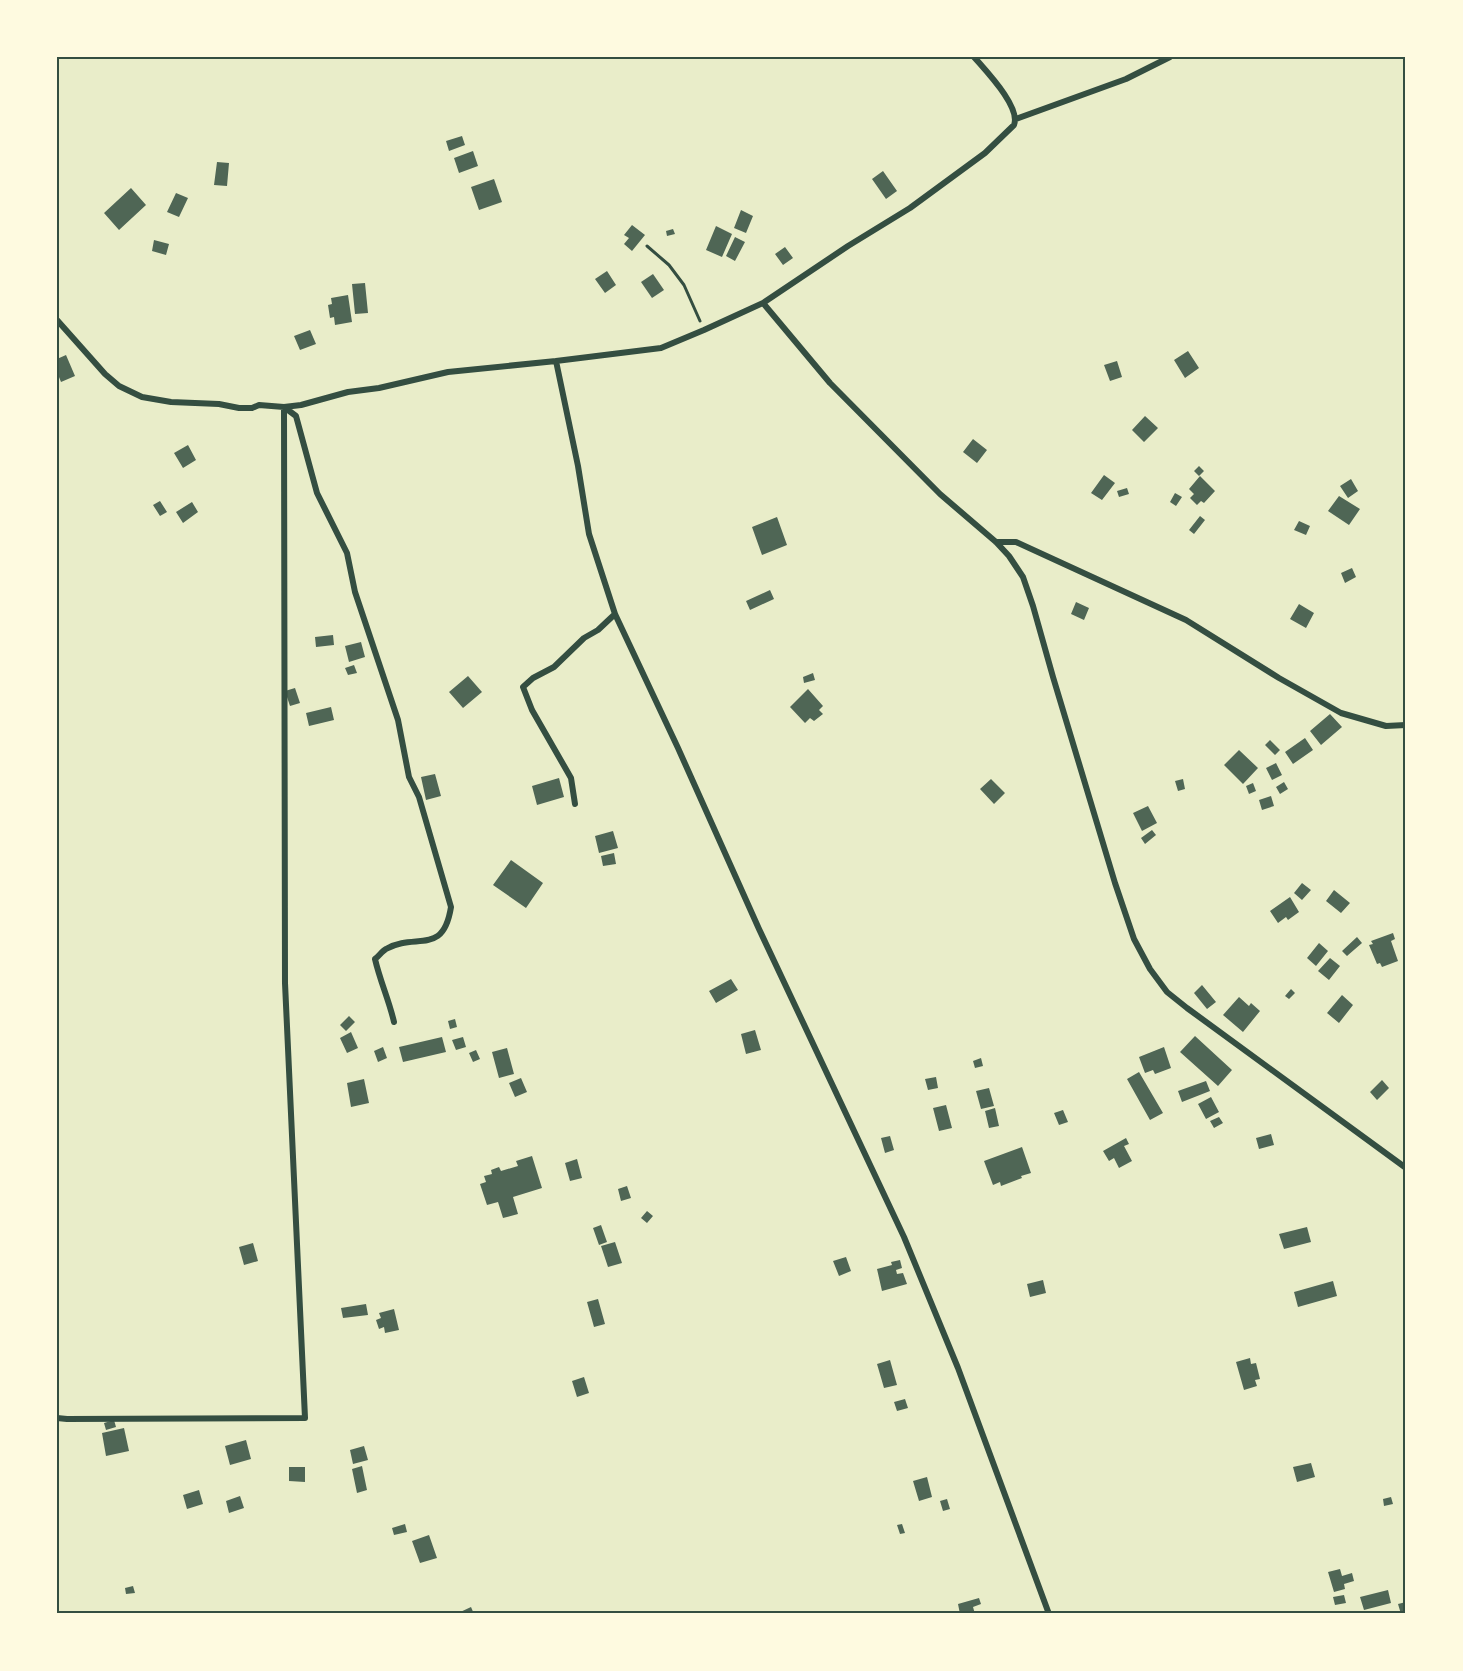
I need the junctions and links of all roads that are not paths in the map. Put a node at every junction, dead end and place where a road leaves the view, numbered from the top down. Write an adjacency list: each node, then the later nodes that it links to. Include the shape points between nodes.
1 (974, 57): 3 (street, via 998,86)
2 (1170, 57): 3 (street, via 1126,79)
3 (1016, 119): 4 (street, via 1011,130 985,153 910,208)
4 (763, 303): 6 (street, via 661,348); 8 (street, via 875,429 940,495)
5 (57, 320): 7 (street, via 105,374 142,397 239,408)
6 (556, 361): 7 (street, via 448,372); 9 (street, via 590,534)
7 (284, 407): 12 (street, via 296,417 317,493 347,553 451,907 448,924 438,936 385,949 375,959); 14 (street, via 285,983 305,1418)
8 (996, 542): 10 (street, via 1016,542 1186,620 1341,713 1386,726); 13 (street, via 1023,578 1115,883 1134,939 1150,969 1167,992 1186,1008)
9 (615, 614): 11 (street, via 554,667 524,687 532,710 571,778); 15 (street, via 904,1237 958,1368)
10 (1406, 725)
11 (575, 804)
12 (394, 1022)
13 (1406, 1168)
14 (57, 1418)
15 (1049, 1614)

